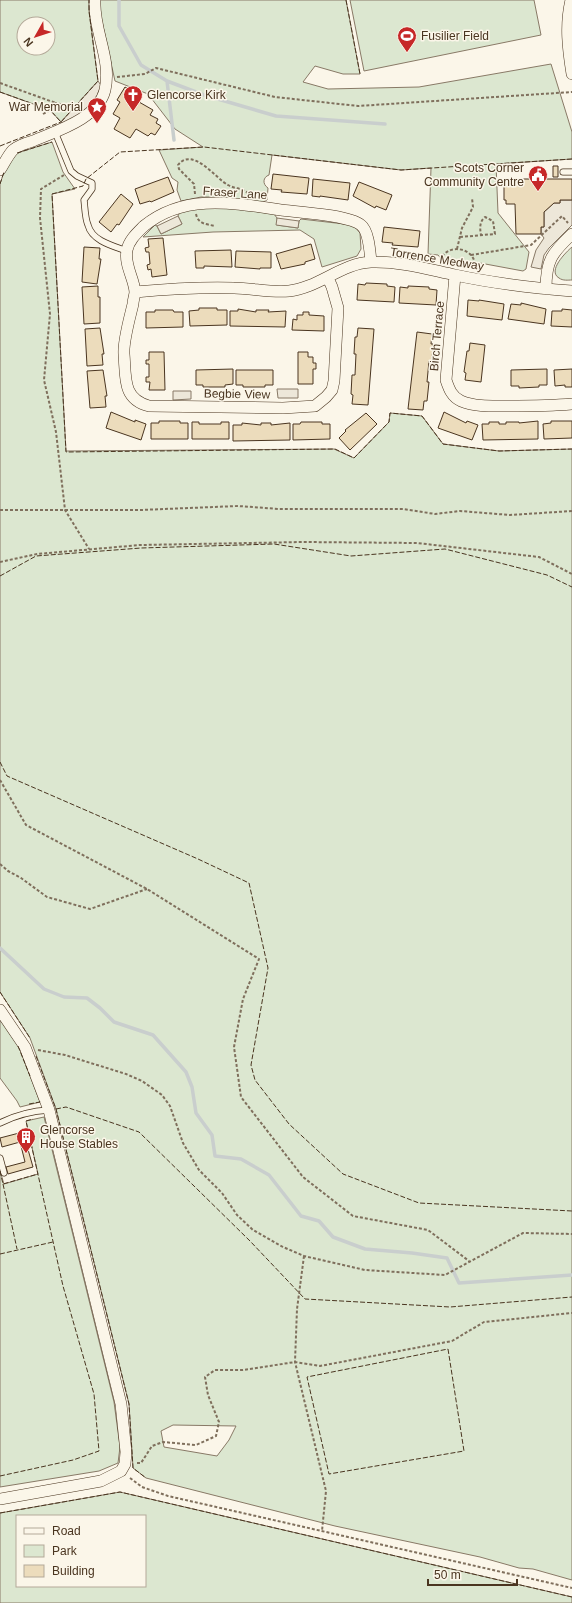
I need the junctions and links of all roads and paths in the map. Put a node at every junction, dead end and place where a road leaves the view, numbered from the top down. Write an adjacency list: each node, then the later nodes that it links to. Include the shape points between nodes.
1 (95, 0): 4 (street, via 94,9 105,56)
2 (571, 0): 3 (street, via 567,44)
3 (572, 74)
4 (106, 79): 6 (path, via 145,74 156,68 275,97 358,106); 9 (street, via 105,91)
5 (0, 83): 7 (path)
6 (572, 92)
7 (56, 103): 8 (path); 9 (path, via 74,107)
8 (43, 114)
9 (88, 115): 10 (street)
10 (55, 131): 11 (street, via 13,150); 12 (lane)
11 (0, 170)
12 (71, 171): 23 (lane, via 92,183 92,189 84,200 88,226 92,234); 35 (path, via 41,189 40,218 50,314 44,380 56,432)
13 (563, 172): 14 (lane)
14 (572, 172)
15 (250, 195): 17 (path, via 244,190 228,185 201,163 186,159 178,165 194,184)
16 (472, 198): 21 (path, via 473,207)
17 (195, 204): 18 (path, via 196,217 199,221); 23 (street, Fraser Lane, via 161,215 136,233); 25 (street, Fraser Lane, via 209,202 265,207 352,221 360,224 365,230)
18 (215, 226)
19 (571, 230): 24 (path, via 562,216 531,245); 30 (street, via 548,264)
20 (481, 235): 20 (path, via 495,234 493,221 489,218 482,219); 21 (path)
21 (460, 237): 22 (path)
22 (457, 249): 24 (path); 26 (path, via 444,254)
23 (127, 251): 32 (street, via 127,266)
24 (471, 255): 29 (path, via 476,265)
25 (370, 262): 26 (street, Torrence Medway); 28 (street, Torrence Medway)
26 (437, 270): 27 (street, Torrence Medway)
27 (455, 275): 29 (street, Torrence Medway); 33 (street, Birch Terrace, via 446,380 453,396 462,402 482,406)
28 (328, 278): 32 (street, Torrence Medway, via 288,292 189,287); 32 (street, Begbie View, via 338,308 334,381 332,390 315,406 149,406 135,401 127,388 124,351)
29 (474, 278): 30 (street, Torrence Medway)
30 (546, 289): 31 (street, Torrence Medway)
31 (572, 291)
32 (135, 292)
33 (572, 404)
34 (0, 510): 35 (path)
35 (65, 510): 36 (path, via 238,506 279,509 403,509 435,514 460,512 510,515); 37 (path)
36 (572, 511)
37 (89, 549): 38 (path, via 37,554); 39 (path, via 140,545 303,542 417,544 539,557)
38 (0, 562)
39 (572, 574)
40 (0, 780): 42 (path, via 26,825)
41 (0, 864): 42 (path, via 47,896 90,909)
42 (147, 889): 51 (path, via 259,958 243,999 234,1047 241,1097 303,1177 353,1216 428,1230)
43 (0, 1010): 44 (street)
44 (25, 1047): 45 (street); 50 (path, via 65,1055 126,1074 142,1081 162,1095 170,1106 183,1143 199,1170 222,1193 237,1215 254,1230)
45 (49, 1110): 46 (lane, via 13,1116); 54 (street, via 121,1404 126,1452)
46 (0, 1123)
47 (0, 1158): 48 (lane)
48 (4, 1173)
49 (572, 1234): 51 (path, via 523,1233)
50 (304, 1256): 51 (path, via 365,1270 445,1276); 53 (path)
51 (469, 1261)
52 (572, 1313): 53 (path, via 484,1322 452,1341 320,1366)
53 (295, 1362): 54 (path, via 243,1370 215,1370 205,1377 208,1395 219,1422 216,1436 196,1445 163,1442 152,1446 141,1463); 56 (path, via 326,1491)
54 (123, 1468): 55 (street, via 101,1481); 56 (path, via 142,1487 168,1496)
55 (0, 1500)
56 (322, 1531): 57 (path)
57 (572, 1588)

